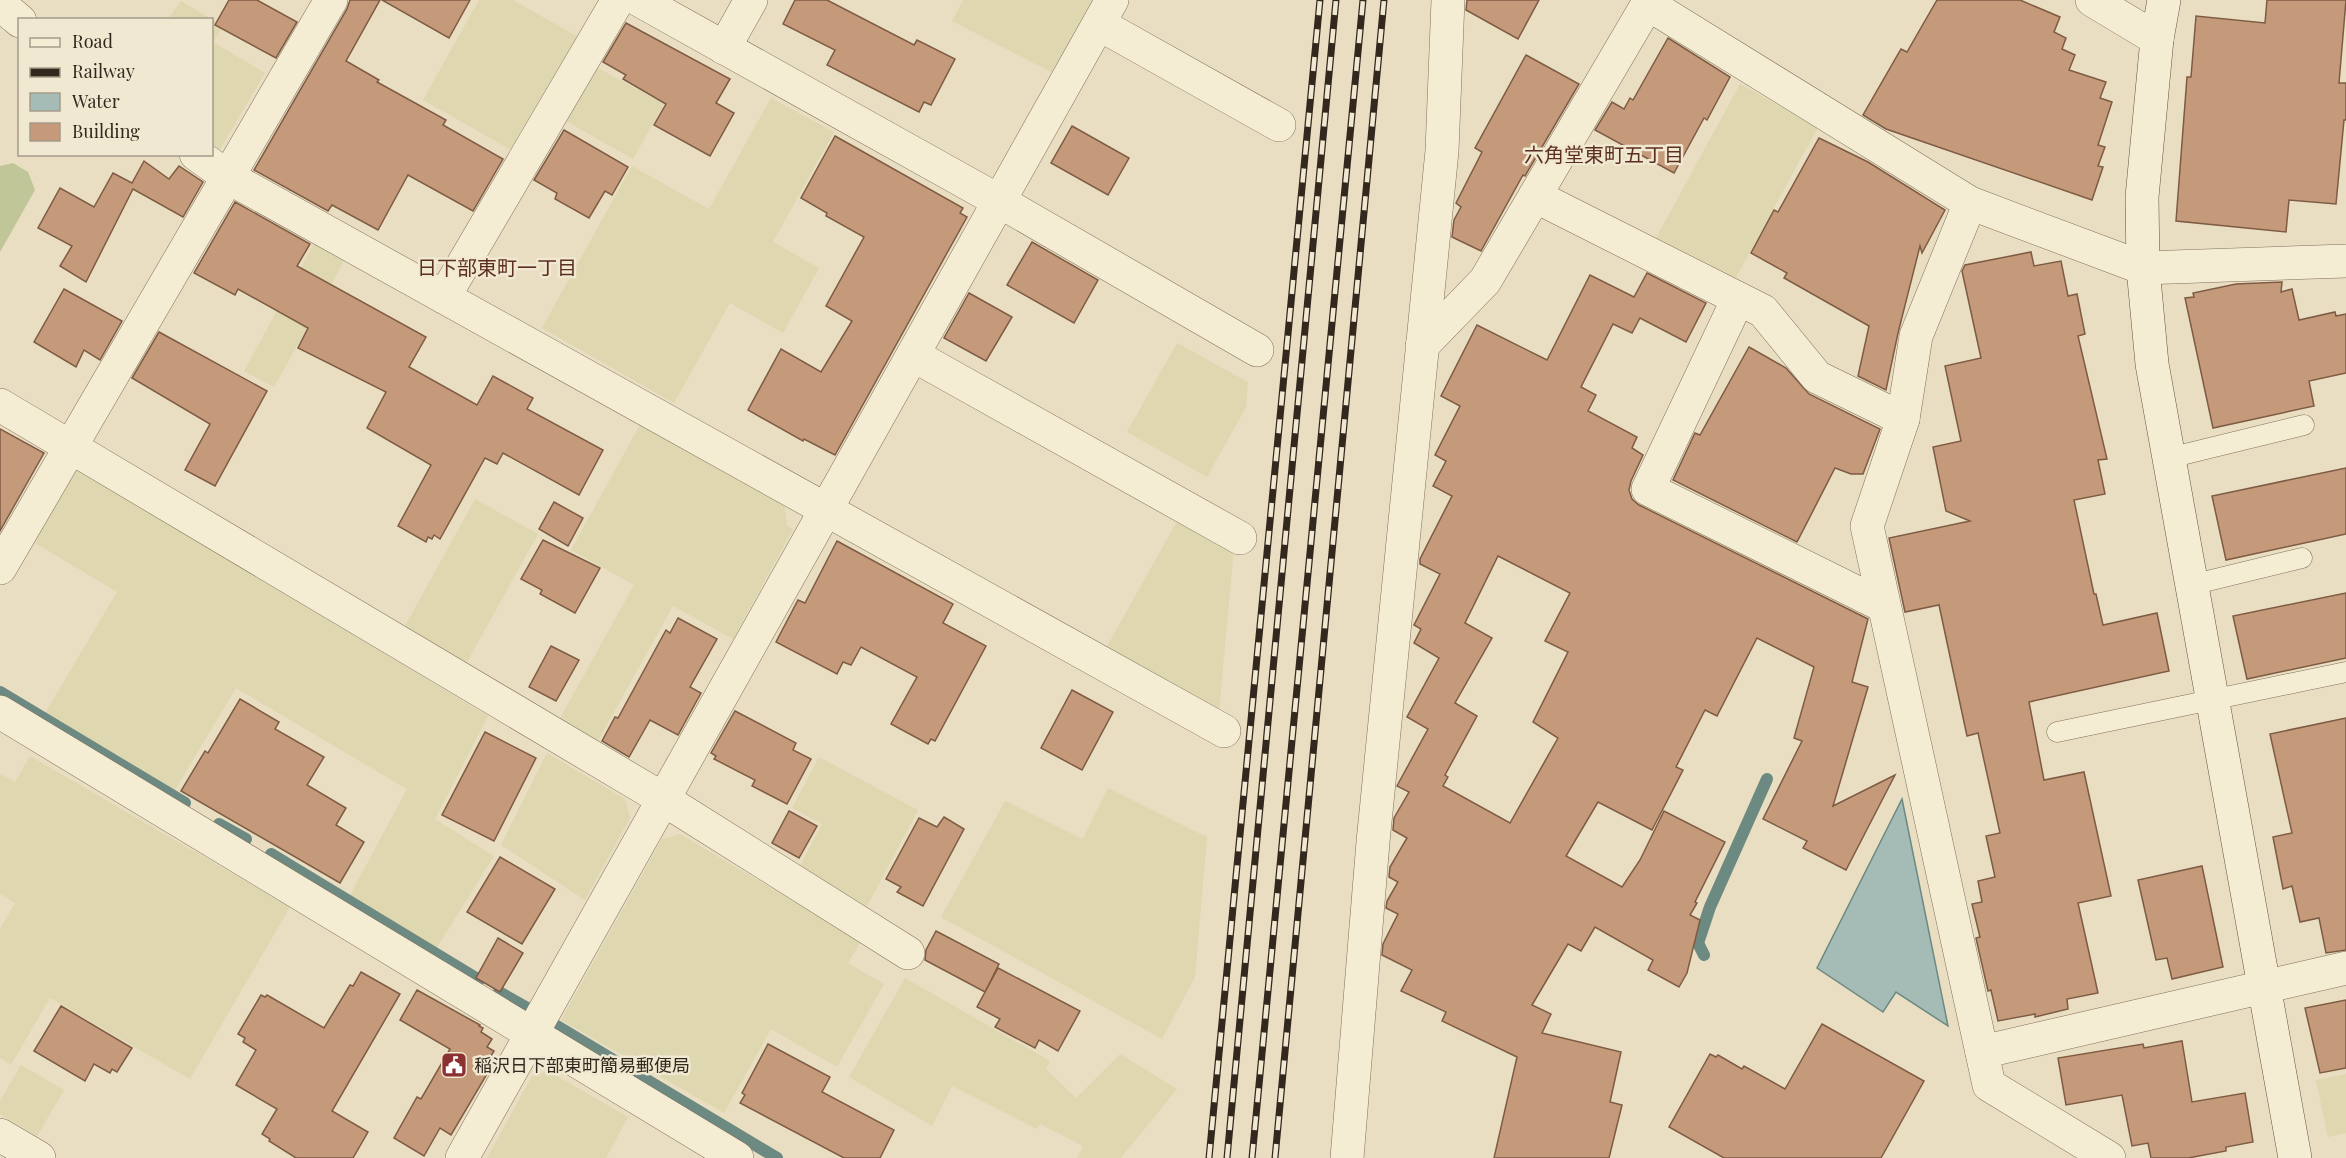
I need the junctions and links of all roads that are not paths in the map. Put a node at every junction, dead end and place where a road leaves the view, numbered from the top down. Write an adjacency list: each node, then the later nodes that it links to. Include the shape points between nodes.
1 (331, 0): 16 (street)
2 (618, 0): 22 (street)
3 (639, 0): 13 (street)
4 (751, 0): 13 (street)
5 (1448, 0): 24 (street, via 1442,151)
6 (2092, 0): 12 (street)
7 (2164, 0): 12 (street)
8 (1649, 2): 17 (street); 19 (street)
9 (0, 4): 11 (street)
10 (1105, 12): 14 (street); 18 (street)
11 (18, 19)
12 (2157, 39): 21 (street, via 2142,197)
13 (724, 48): 18 (street)
14 (1279, 125)
15 (199, 156): 16 (street)
16 (228, 177): 22 (street); 30 (street)
17 (1535, 196): 23 (street); 24 (street, via 1485,281)
18 (999, 201): 25 (street); 26 (street)
19 (1970, 203): 21 (street); 28 (street, via 1917,336)
20 (2346, 261): 21 (street)
21 (2144, 268): 31 (street, via 2152,364)
22 (444, 297): 32 (street)
23 (1738, 299): 28 (street, via 1762,311 1817,377); 37 (street, via 1648,489)
24 (1422, 346): 53 (street, via 1374,830)
25 (1257, 350)
26 (913, 355): 32 (street); 33 (street)
27 (0, 405): 30 (street)
28 (1903, 419): 37 (street, via 1867,526)
29 (2304, 425): 31 (lane)
30 (72, 445): 35 (street); 43 (street)
31 (2169, 458): 36 (street)
32 (826, 509): 41 (street); 43 (street)
33 (1240, 538)
34 (2302, 558): 36 (lane)
35 (0, 568)
36 (2192, 585): 39 (street)
37 (1884, 606): 48 (street)
38 (2346, 672): 39 (lane)
39 (2213, 700): 42 (lane); 46 (street)
40 (0, 712): 47 (street)
41 (1224, 731)
42 (2057, 732)
43 (663, 799): 44 (street); 47 (street)
44 (908, 953)
45 (2346, 968): 46 (street)
46 (2265, 988): 48 (street); 55 (street)
47 (532, 1033): 51 (street); 52 (street)
48 (1982, 1052): 54 (street, via 1989,1085)
49 (0, 1135): 50 (street)
50 (39, 1158)
51 (462, 1158)
52 (737, 1158)
53 (1347, 1158)
54 (2109, 1158)
55 (2295, 1158)

